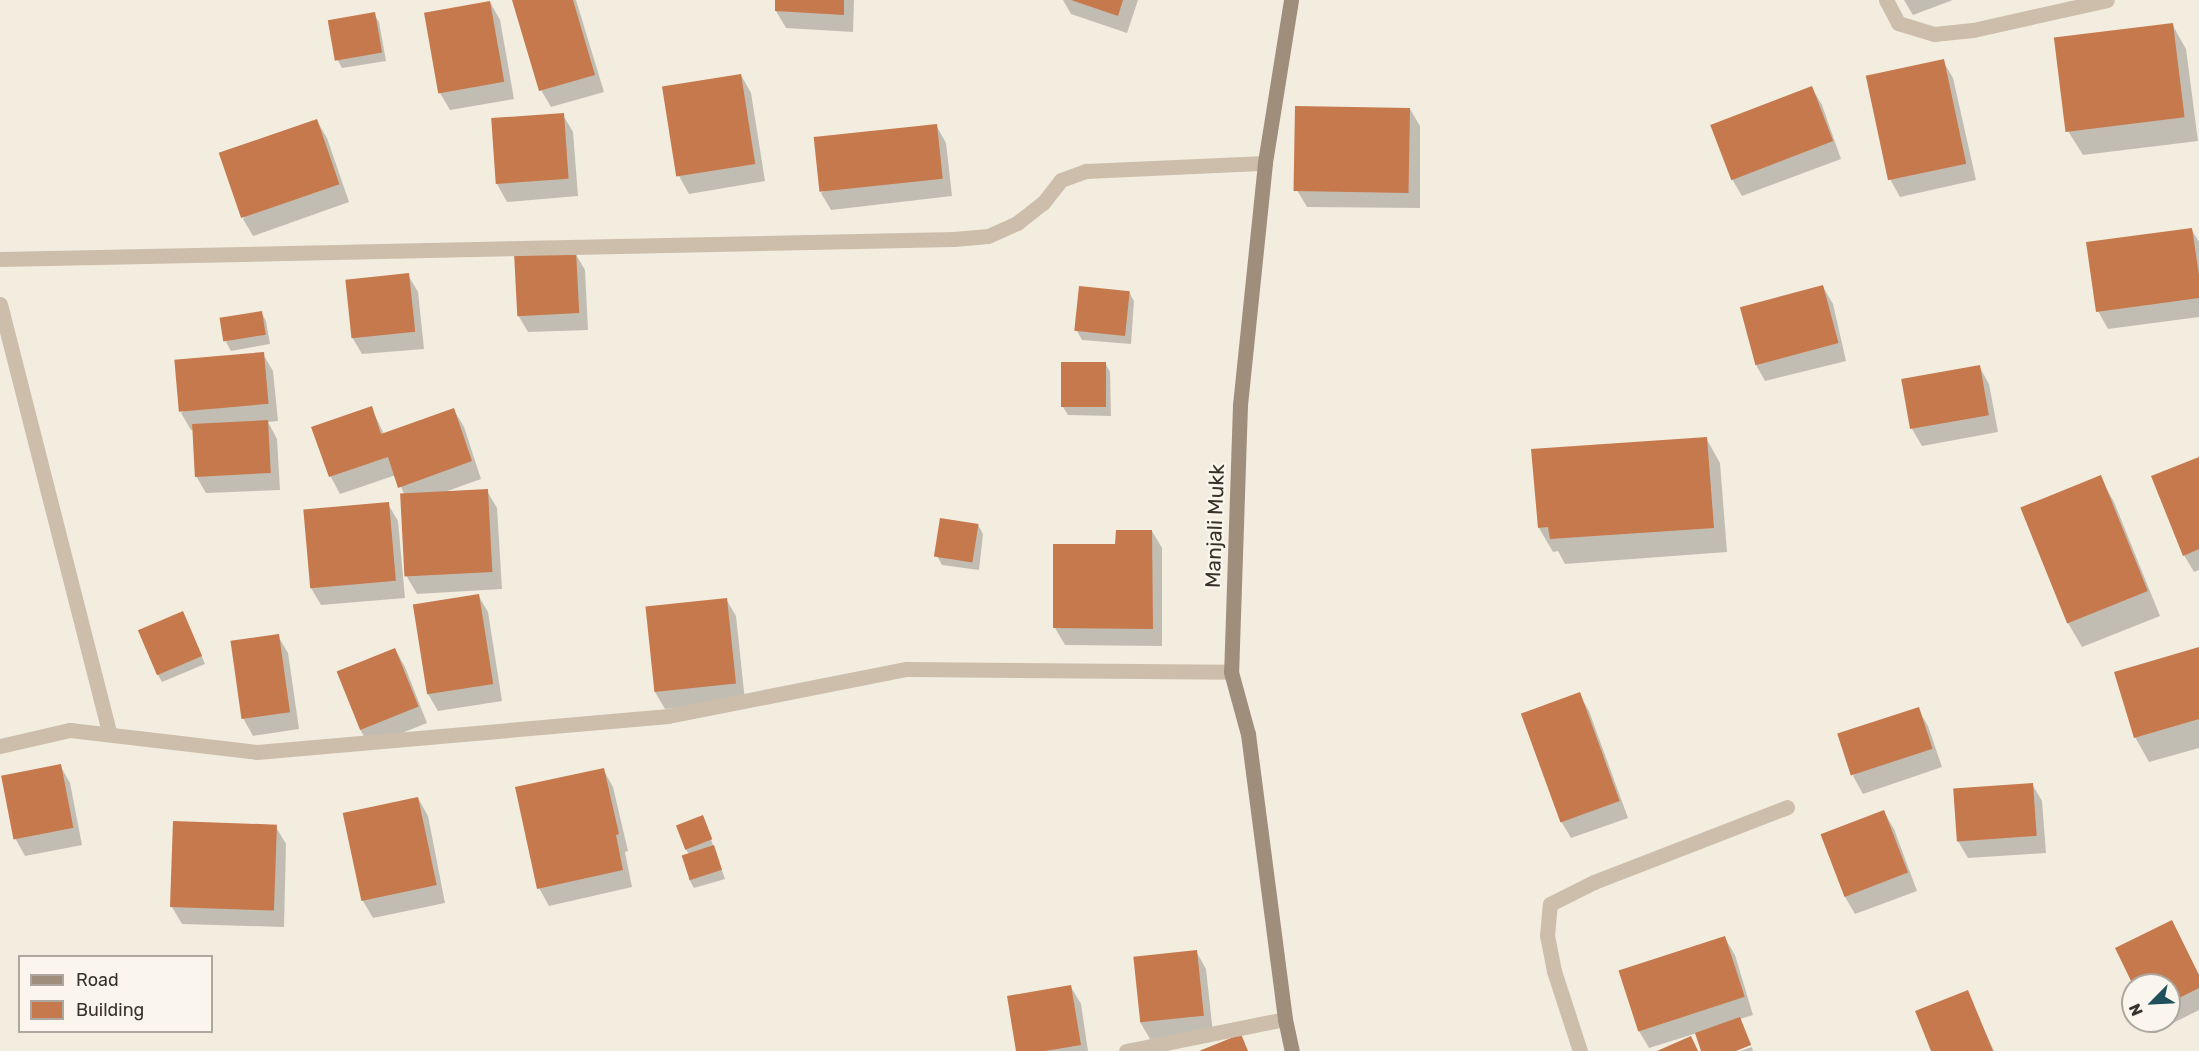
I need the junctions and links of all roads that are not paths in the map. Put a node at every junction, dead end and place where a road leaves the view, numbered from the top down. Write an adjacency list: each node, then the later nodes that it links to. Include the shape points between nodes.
1 (1291, 0): 4 (street, Manjali Mukk)
2 (1886, 0): 3 (street, via 1898,24 1934,34 1973,30)
3 (2107, 0)
4 (1265, 163): 5 (street, via 1086,171 1061,180 1043,202 1017,223 988,236 954,239); 7 (street, Manjali Mukk, via 1240,405)
5 (0, 259)
6 (0, 304): 8 (street)
7 (1231, 672): 8 (street, via 906,669 668,716 257,752); 11 (street, Manjali Mukk, via 1248,734)
8 (109, 733): 9 (street, via 70,730)
9 (0, 746)
10 (1786, 807): 14 (street, via 1594,882 1550,904 1547,936 1554,971)
11 (1285, 1019): 12 (street); 13 (street, Manjali Mukk)
12 (1126, 1051)
13 (1292, 1051)
14 (1580, 1051)

